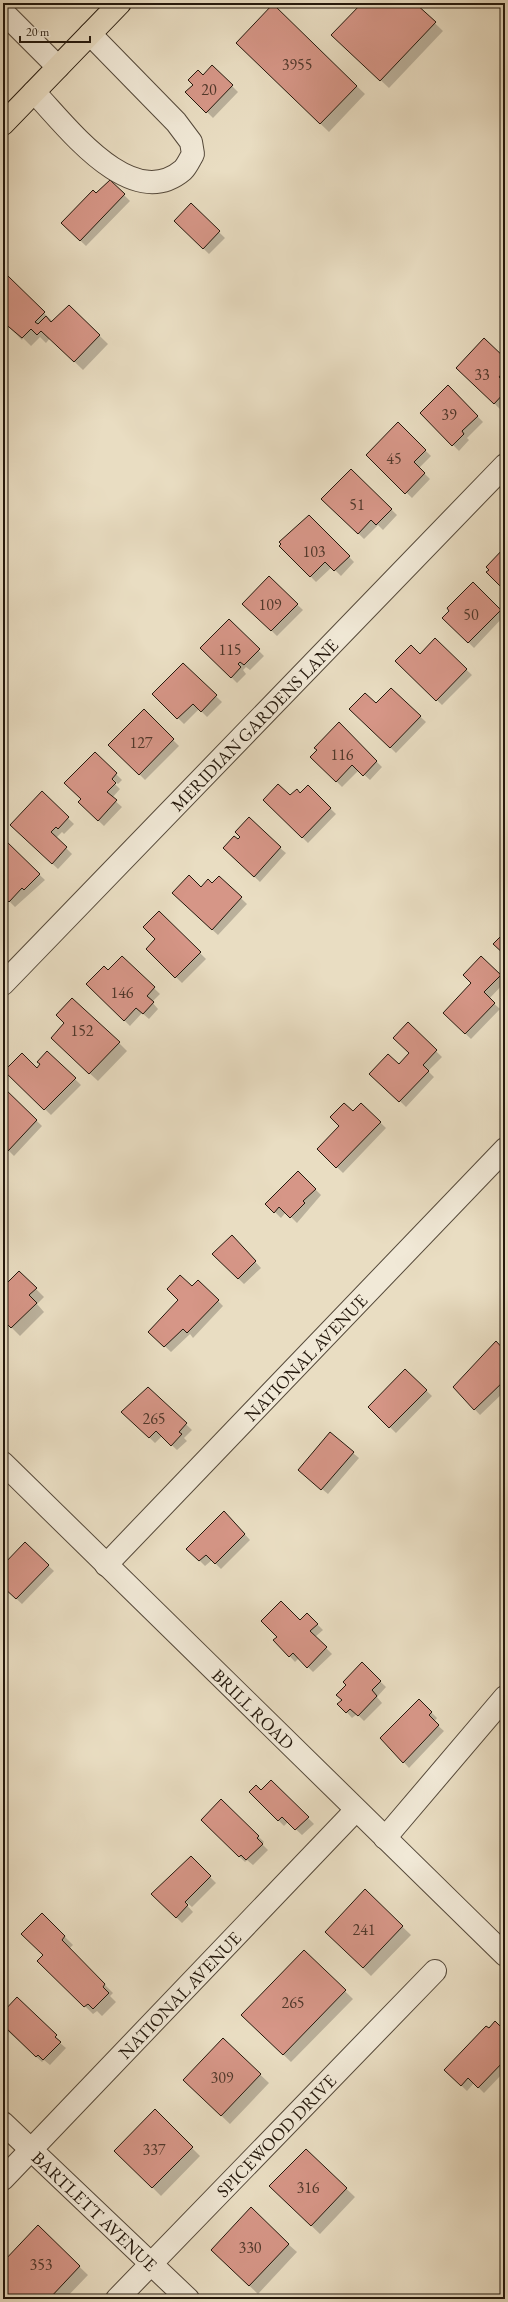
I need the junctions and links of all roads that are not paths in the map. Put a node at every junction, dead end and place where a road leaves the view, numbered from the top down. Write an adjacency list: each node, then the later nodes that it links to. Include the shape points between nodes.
1 (120, 3): 3 (main road)
2 (3, 12): 4 (street)
3 (90, 34): 4 (main road); 5 (street, via 176,122 191,142 193,154 183,169 160,182 129,178 101,162)
4 (58, 66): 5 (main road)
5 (34, 92): 6 (main road)
6 (3, 124)
7 (505, 465): 8 (street, MERIDIAN GARDENS LANE)
8 (3, 984)
9 (505, 1149): 11 (street, NATIONAL AVENUE)
10 (7, 1475): 11 (street, BRILL ROAD)
11 (106, 1565): 13 (street, BRILL ROAD)
12 (505, 1697): 14 (street)
13 (356, 1810): 14 (street, BRILL ROAD); 18 (street, NATIONAL AVENUE)
14 (385, 1838): 15 (street, BRILL ROAD)
15 (505, 1955)
16 (434, 1971): 20 (street, SPICEWOOD DRIVE)
17 (3, 2123): 18 (street, BARTLETT AVENUE)
18 (31, 2149): 19 (street, NATIONAL AVENUE); 20 (street, BARTLETT AVENUE)
19 (3, 2179)
20 (151, 2263): 21 (street, SPICEWOOD DRIVE); 22 (street, BARTLETT AVENUE)
21 (117, 2299)
22 (188, 2299)

